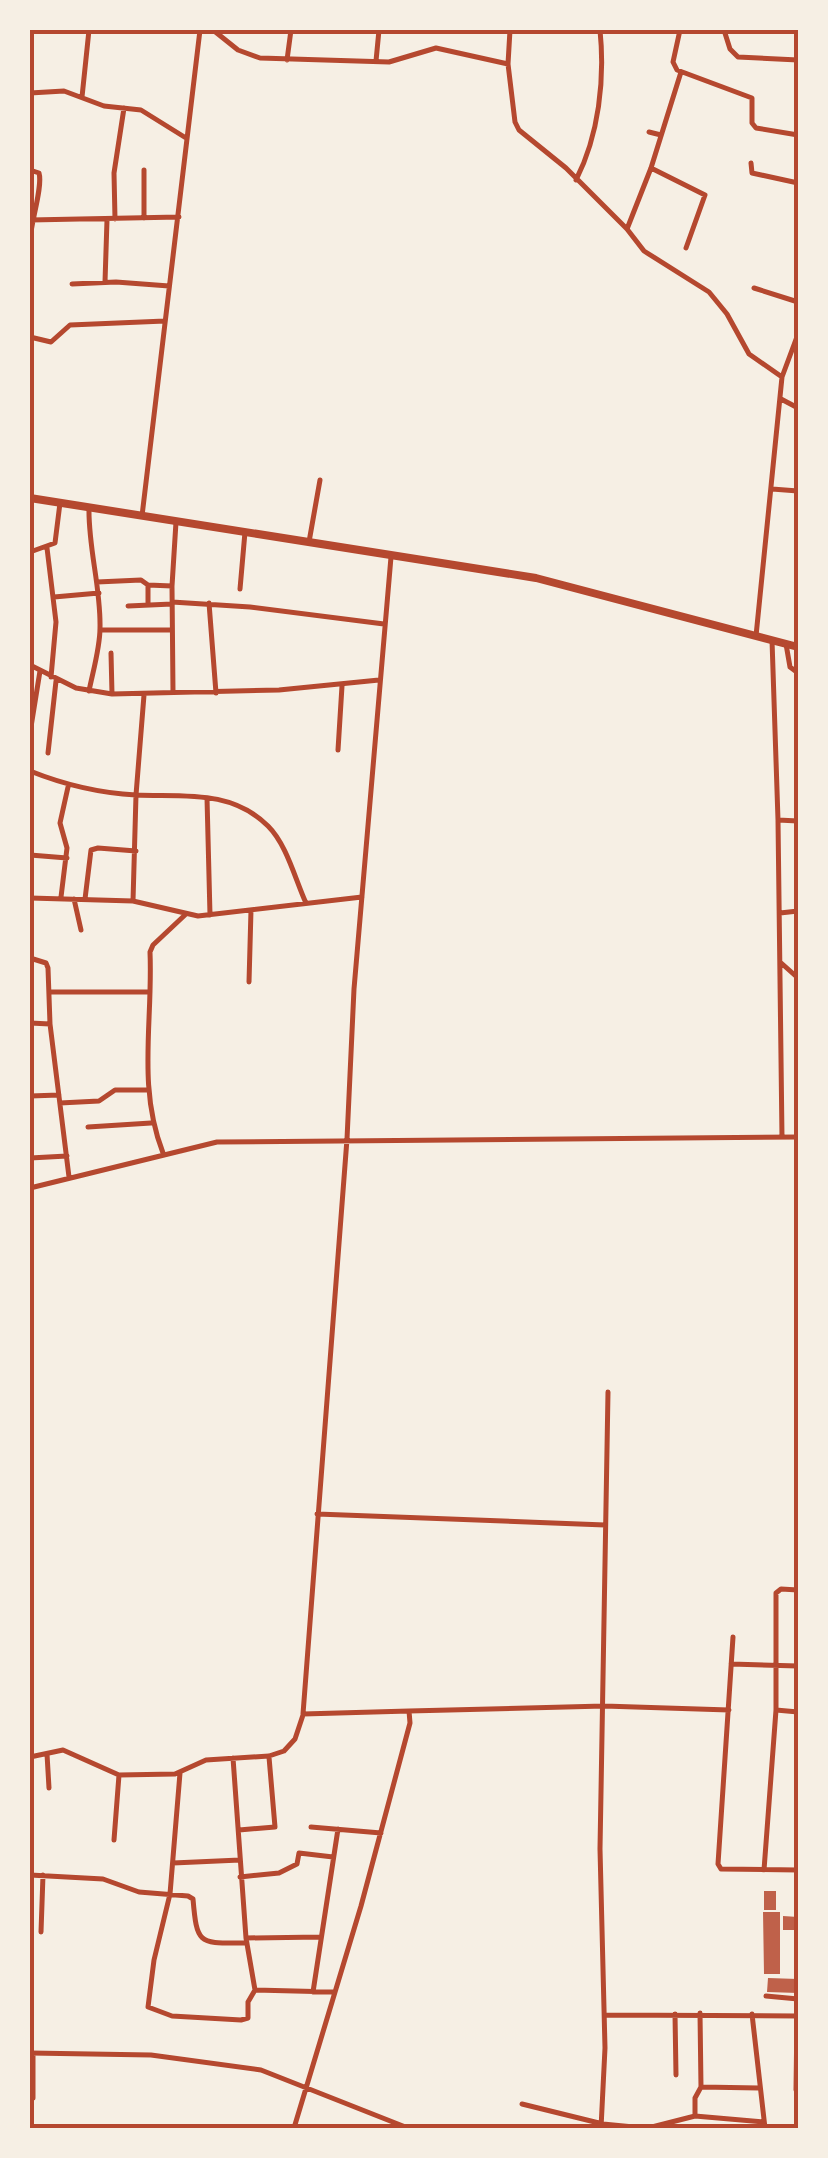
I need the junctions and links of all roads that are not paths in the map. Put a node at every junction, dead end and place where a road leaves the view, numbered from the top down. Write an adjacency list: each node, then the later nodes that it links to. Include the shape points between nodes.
1 (89, 30): 16 (street)
2 (200, 30): 21 (street)
3 (213, 30): 10 (street, via 250,56)
4 (292, 30): 10 (street)
5 (379, 30): 12 (street)
6 (510, 30): 13 (street)
7 (600, 30): 26 (street, via 597,113)
8 (680, 30): 14 (street, via 674,62)
9 (724, 30): 11 (street, via 738,56)
10 (287, 60): 12 (street)
11 (798, 60)
12 (376, 61): 13 (street, via 436,48)
13 (508, 64): 26 (street, via 516,126)
14 (681, 72): 19 (street, via 753,100 756,128); 20 (street)
15 (30, 93): 16 (street, via 57,90)
16 (82, 98): 17 (street)
17 (124, 108): 21 (street, via 148,112); 31 (street)
18 (649, 132): 20 (street)
19 (798, 134)
20 (661, 135): 23 (street)
21 (186, 138): 28 (street)
22 (751, 163): 27 (street, via 752,173)
23 (651, 168): 32 (street); 34 (street, via 704,195)
24 (30, 170): 30 (street, via 42,179)
25 (144, 170): 29 (street)
26 (576, 180): 32 (street)
27 (798, 183)
28 (179, 217): 29 (street); 37 (street)
29 (144, 218): 31 (street)
30 (30, 220): 31 (street); 33 (street)
31 (111, 220): 35 (street)
32 (628, 229): 44 (street, via 644,251 709,292 749,354)
33 (30, 240)
34 (686, 248)
35 (105, 282): 36 (street); 37 (street)
36 (72, 284)
37 (169, 286): 40 (street)
38 (754, 288): 39 (street)
39 (798, 302)
40 (165, 321): 42 (street, via 70,325 51,342); 53 (street)
41 (798, 334): 43 (street)
42 (30, 336)
43 (796, 345): 44 (street)
44 (782, 377): 45 (street)
45 (781, 399): 46 (street); 48 (street)
46 (798, 408)
47 (320, 480): 56 (street)
48 (772, 490): 49 (street); 73 (street)
49 (798, 491)
50 (30, 498): 51 (main road)
51 (60, 503): 52 (main road); 57 (street, via 55,543)
52 (89, 508): 53 (main road); 60 (street)
53 (142, 516): 54 (main road)
54 (176, 522): 55 (main road); 62 (street)
55 (244, 532): 56 (main road); 63 (street)
56 (309, 542): 59 (main road)
57 (47, 548): 58 (street); 65 (street)
58 (30, 552)
59 (392, 554): 70 (street); 73 (main road, via 536,578)
60 (97, 582): 61 (street); 64 (street)
61 (148, 584): 62 (street); 68 (street)
62 (172, 586): 66 (street)
63 (240, 589)
64 (98, 593): 65 (street); 71 (street)
65 (54, 597): 81 (street)
66 (172, 603): 67 (street); 68 (street); 72 (street)
67 (209, 604): 70 (street); 86 (street)
68 (148, 605): 69 (street)
69 (128, 606)
70 (384, 624): 82 (street)
71 (100, 630): 72 (street); 84 (street)
72 (172, 630): 85 (street)
73 (756, 636): 74 (main road)
74 (772, 640): 75 (main road); 96 (street)
75 (786, 644): 76 (main road); 80 (street, via 790,667)
76 (798, 648)
77 (111, 653): 87 (street)
78 (30, 665): 79 (street)
79 (40, 671): 81 (street); 89 (street)
80 (798, 672)
81 (54, 679): 84 (street); 91 (street)
82 (379, 680): 83 (street); 103 (street)
83 (342, 686): 86 (street); 90 (street)
84 (89, 691): 87 (street)
85 (173, 692): 86 (street); 88 (street)
86 (216, 693)
87 (112, 694): 88 (street)
88 (144, 694): 94 (street)
89 (30, 733)
90 (338, 750)
91 (48, 753)
92 (30, 772): 93 (street)
93 (68, 787): 94 (street); 100 (street, via 60,823)
94 (136, 795): 95 (street); 98 (street)
95 (207, 797): 107 (street, via 268,826); 112 (street)
96 (778, 820): 97 (street); 110 (street)
97 (798, 821)
98 (136, 851): 105 (street, via 91,850); 106 (street)
99 (30, 855): 100 (street)
100 (67, 858): 101 (street)
101 (61, 897): 102 (street); 104 (street)
102 (30, 898)
103 (362, 898): 107 (street); 130 (street)
104 (74, 899): 105 (street); 113 (street)
105 (84, 900): 106 (street)
106 (133, 901): 111 (street)
107 (306, 903): 108 (street)
108 (251, 910): 112 (street); 117 (street)
109 (798, 911): 110 (street)
110 (780, 913): 115 (street)
111 (186, 914): 112 (street); 119 (street, via 151,948)
112 (210, 915)
113 (81, 930)
114 (30, 958): 118 (street, via 46,964)
115 (780, 962): 116 (street); 129 (street)
116 (798, 978)
117 (249, 982)
118 (49, 992): 119 (street); 121 (street)
119 (148, 992): 122 (street)
120 (30, 1023): 121 (street)
121 (50, 1024): 123 (street)
122 (148, 1090): 125 (street); 126 (street)
123 (59, 1094): 124 (street); 125 (street)
124 (30, 1096)
125 (60, 1103): 132 (street)
126 (152, 1123): 127 (street); 131 (street)
127 (88, 1127)
128 (798, 1136): 129 (street)
129 (782, 1137): 130 (street)
130 (347, 1139): 131 (street, via 217,1142); 137 (street)
131 (164, 1154): 134 (street)
132 (67, 1156): 133 (street); 134 (street)
133 (30, 1158)
134 (70, 1178): 135 (street)
135 (30, 1188)
136 (608, 1392): 138 (street)
137 (317, 1514): 138 (street); 149 (street)
138 (606, 1525): 144 (street)
139 (798, 1590): 142 (street, via 776,1592)
140 (733, 1637): 141 (street)
141 (732, 1664): 142 (street); 145 (street)
142 (776, 1664): 143 (street); 146 (street)
143 (798, 1666)
144 (604, 1706): 145 (street); 147 (street); 179 (street)
145 (729, 1710): 165 (street, via 718,1864 725,1871)
146 (776, 1710): 148 (street); 165 (street)
147 (408, 1711): 149 (street); 160 (street, via 408,1737)
148 (798, 1712)
149 (303, 1714): 151 (street, via 290,1746)
150 (47, 1754): 152 (street); 155 (street, via 69,1751); 156 (street)
151 (269, 1756): 153 (street); 159 (street, via 276,1826)
152 (30, 1758)
153 (233, 1758): 154 (street, via 197,1762); 159 (street)
154 (180, 1773): 155 (street); 164 (street)
155 (119, 1775): 161 (street)
156 (50, 1788)
157 (311, 1827): 158 (street)
158 (338, 1829): 160 (street); 162 (street)
159 (238, 1830): 163 (street)
160 (381, 1834): 176 (street)
161 (114, 1840)
162 (333, 1857): 169 (street, via 299,1853 290,1870); 172 (street)
163 (240, 1860): 164 (street); 169 (street)
164 (173, 1863): 170 (street)
165 (764, 1870): 166 (street)
166 (798, 1870)
167 (30, 1875): 168 (street)
168 (43, 1876): 170 (street, via 103,1879); 171 (street)
169 (240, 1876): 173 (street)
170 (170, 1894): 173 (street, via 193,1898 194,1922 204,1939); 174 (street, via 148,2007 172,2016 241,2020 248,2018)
171 (41, 1932)
172 (320, 1937): 173 (street); 175 (street)
173 (246, 1940): 174 (street)
174 (255, 1990): 175 (street)
175 (313, 1992): 176 (street)
176 (334, 1992): 187 (street)
177 (766, 1996): 178 (street)
178 (798, 1999)
179 (604, 2014): 180 (street); 194 (street)
180 (675, 2014): 181 (street); 185 (street)
181 (700, 2014): 182 (street); 186 (street)
182 (752, 2014): 183 (street); 188 (street)
183 (797, 2016): 189 (street)
184 (31, 2053): 187 (street, via 188,2059 261,2070); 190 (street)
185 (676, 2075)
186 (701, 2087): 188 (street); 192 (street)
187 (306, 2088): 195 (street); 196 (street)
188 (759, 2088): 193 (street)
189 (796, 2090)
190 (34, 2098)
191 (522, 2104): 194 (street)
192 (695, 2116): 193 (street); 197 (street)
193 (765, 2125)
194 (602, 2126): 197 (street)
195 (294, 2128)
196 (408, 2128)
197 (646, 2128)

